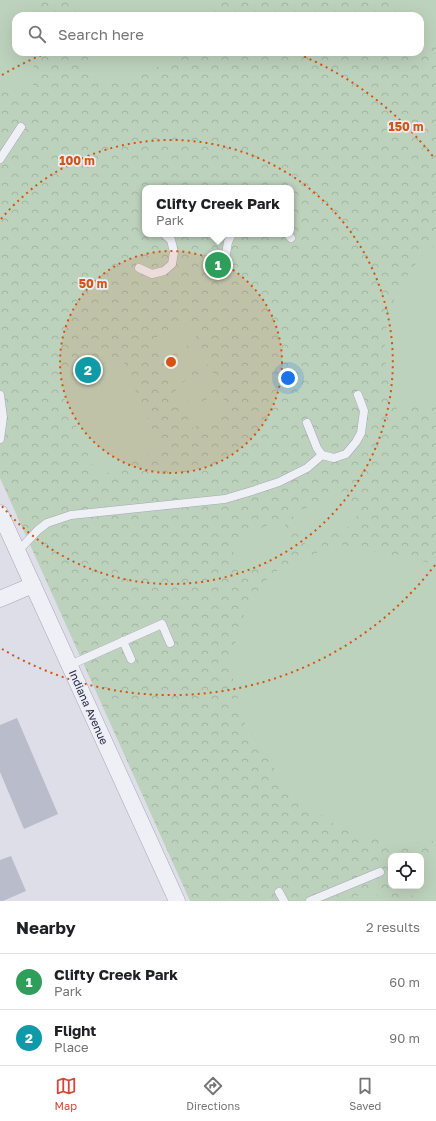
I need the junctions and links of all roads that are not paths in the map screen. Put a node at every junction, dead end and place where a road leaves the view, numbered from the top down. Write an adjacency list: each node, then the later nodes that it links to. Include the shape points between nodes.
1 (21, 128): 2 (lane)
2 (0, 159)
3 (167, 237): 6 (lane, via 174,252 172,264 164,271 152,274)
4 (230, 237): 5 (lane)
5 (225, 260)
6 (139, 268)
7 (0, 395): 10 (lane, via 3,417)
8 (358, 395): 11 (lane, via 364,411 361,433 356,442 346,454 334,458)
9 (307, 423): 11 (lane)
10 (0, 439)
11 (322, 455): 13 (lane, via 306,468 279,482 225,499 70,515 42,527)
12 (0, 513): 13 (street, Indiana Avenue)
13 (18, 551): 14 (street, Indiana Avenue)
14 (33, 585): 15 (street); 19 (street, Indiana Avenue)
15 (0, 599)
16 (123, 641): 17 (lane, via 162,624); 18 (lane); 19 (lane)
17 (170, 643)
18 (131, 659)
19 (70, 665): 22 (street, Indiana Avenue)
20 (380, 872): 24 (lane)
21 (279, 892): 23 (lane)
22 (177, 901)
23 (284, 901)
24 (310, 901)

